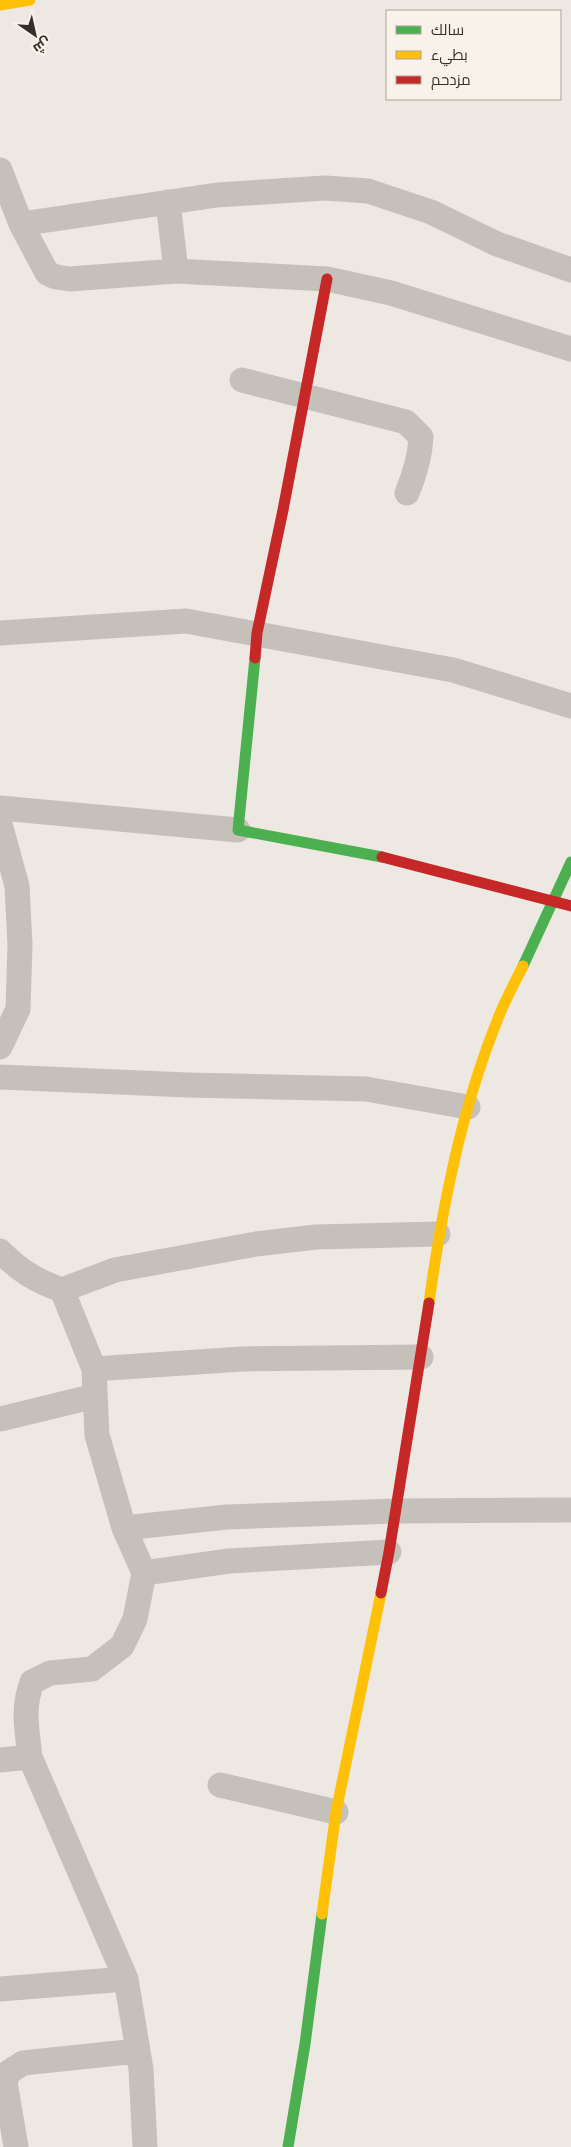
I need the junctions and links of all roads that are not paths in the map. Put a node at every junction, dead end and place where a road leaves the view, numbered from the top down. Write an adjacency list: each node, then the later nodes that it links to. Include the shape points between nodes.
1 (30, 0): 2 (street)
2 (0, 5)
3 (0, 170): 5 (street)
4 (168, 202): 5 (street); 6 (street, via 217,195 324,188 368,191 431,212 497,244); 7 (street)
5 (21, 224): 7 (street, via 47,273 56,278)
6 (571, 270)
7 (176, 271): 8 (street)
8 (327, 279): 9 (street, via 390,293); 11 (street)
9 (571, 349)
10 (242, 380): 11 (street)
11 (304, 395): 12 (street, via 406,422 414,428 421,437 420,454); 14 (street)
12 (407, 493)
13 (0, 633): 14 (street, via 186,621)
14 (257, 633): 15 (street, via 453,670); 18 (street)
15 (571, 706)
16 (0, 808): 18 (street)
17 (0, 824): 22 (street, via 17,886 20,945 18,1009)
18 (238, 830): 20 (street, via 374,855)
19 (571, 862): 20 (street)
20 (553, 900): 21 (street); 24 (street, via 497,1021)
21 (571, 906)
22 (0, 1047)
23 (0, 1077): 24 (street, via 366,1089)
24 (468, 1107): 25 (street)
25 (438, 1234): 27 (street, via 316,1237 256,1244 115,1270); 28 (street)
26 (0, 1251): 27 (street, via 17,1268)
27 (62, 1290): 29 (street)
28 (421, 1357): 29 (street, via 242,1359); 33 (street)
29 (94, 1368): 30 (street)
30 (95, 1396): 31 (street); 34 (street, via 97,1436)
31 (0, 1418)
32 (571, 1510): 33 (street)
33 (395, 1511): 34 (street, via 227,1517); 35 (street)
34 (124, 1528): 36 (street)
35 (389, 1552): 36 (street, via 228,1561); 40 (street)
36 (144, 1573): 37 (street, via 135,1619 122,1646 92,1669 50,1673 32,1682 26,1698 25,1715)
37 (30, 1757): 38 (street); 41 (street)
38 (0, 1760)
39 (220, 1785): 40 (street)
40 (336, 1812): 46 (street)
41 (126, 1979): 42 (street); 43 (street)
42 (0, 1989)
43 (137, 2051): 44 (street, via 23,2063 9,2072 5,2082); 45 (street)
44 (16, 2147)
45 (145, 2147)
46 (288, 2147)

